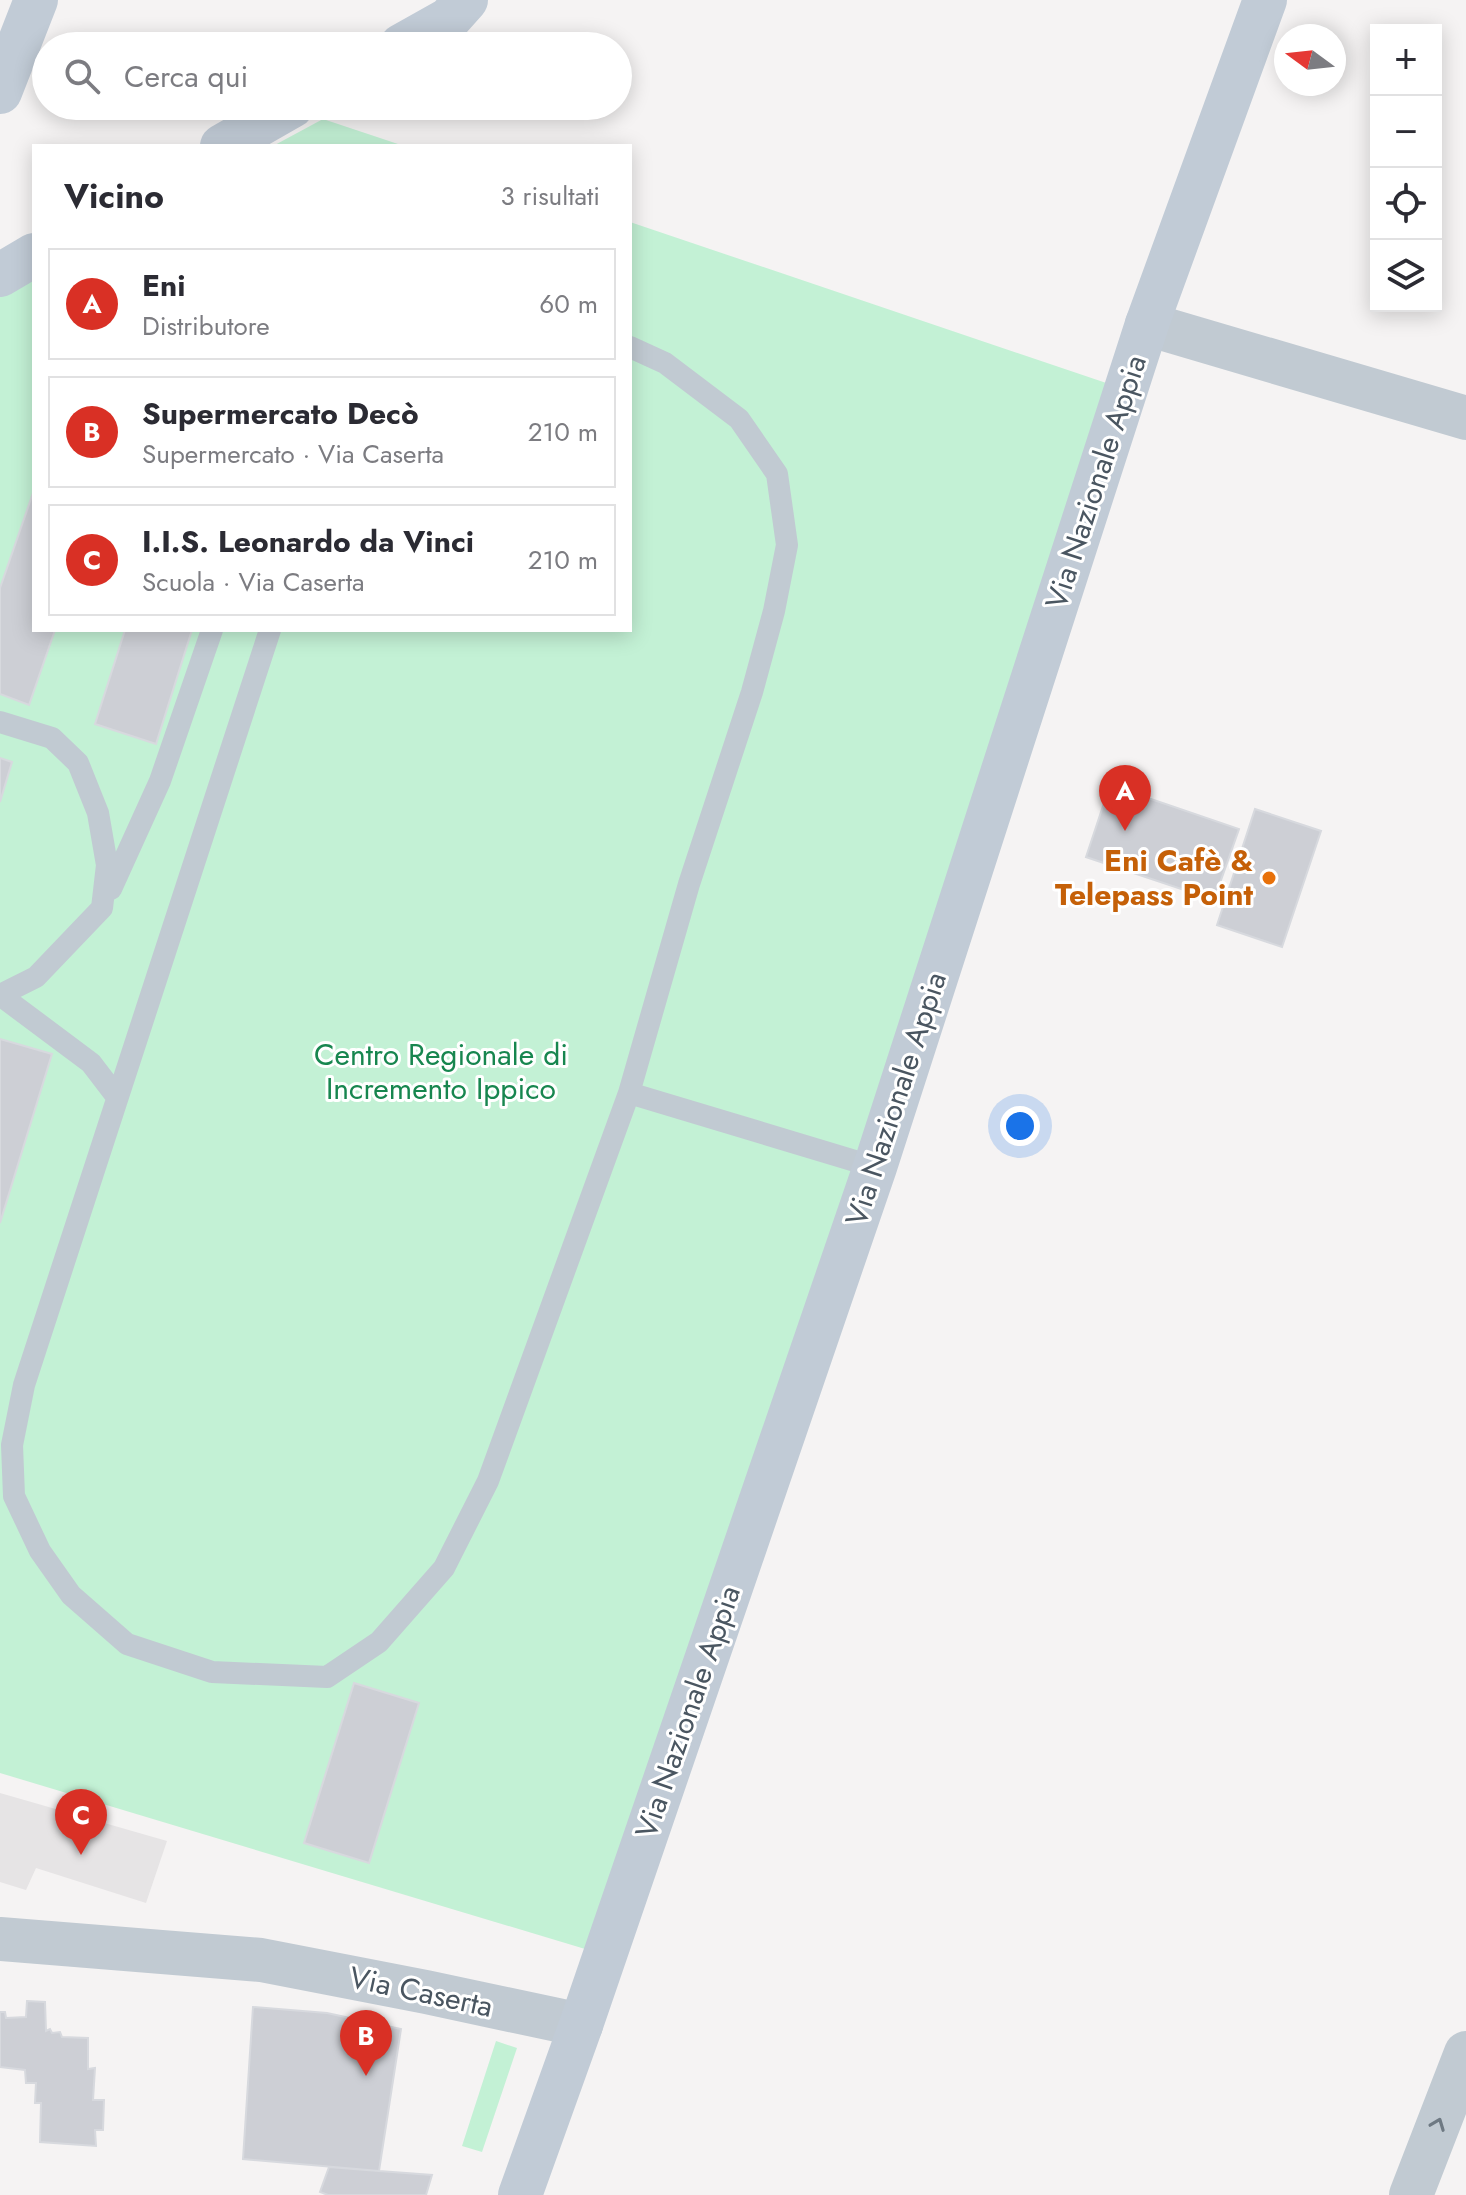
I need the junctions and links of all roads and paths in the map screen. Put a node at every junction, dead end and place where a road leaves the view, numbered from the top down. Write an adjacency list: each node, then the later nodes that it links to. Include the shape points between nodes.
1 (36, 0): 5 (main road)
2 (1265, 0): 12 (main road, Via Nazionale Appia)
3 (466, 6): 4 (main road)
4 (424, 32)
5 (0, 92)
6 (268, 120): 7 (main road)
7 (226, 144)
8 (0, 249): 9 (main road)
9 (32, 254)
10 (32, 254): 11 (main road)
11 (0, 275)
12 (1147, 324): 14 (street); 21 (main road, Via Nazionale Appia)
13 (632, 348): 19 (lane, via 665,363 739,419 777,474 787,545 752,692)
14 (1466, 418)
15 (211, 632): 18 (lane, via 160,781)
16 (269, 632): 20 (lane)
17 (0, 722): 18 (lane, via 52,738 78,763 98,813 107,865)
18 (102, 908): 20 (lane, via 36,977 0,995 91,1063)
19 (629, 1093): 20 (lane, via 488,1481 451,1556 379,1642 327,1677 212,1672 127,1644 71,1595 40,1551 14,1496 12,1445 24,1385); 21 (lane)
20 (117, 1097)
21 (875, 1167): 23 (main road, Via Nazionale Appia)
22 (0, 1939): 23 (street, Via Caserta, via 261,1960)
23 (581, 2025): 25 (main road, Via Nazionale Appia)
24 (1466, 2053): 26 (street, one-way to 24)
25 (520, 2195)
26 (1411, 2195)

